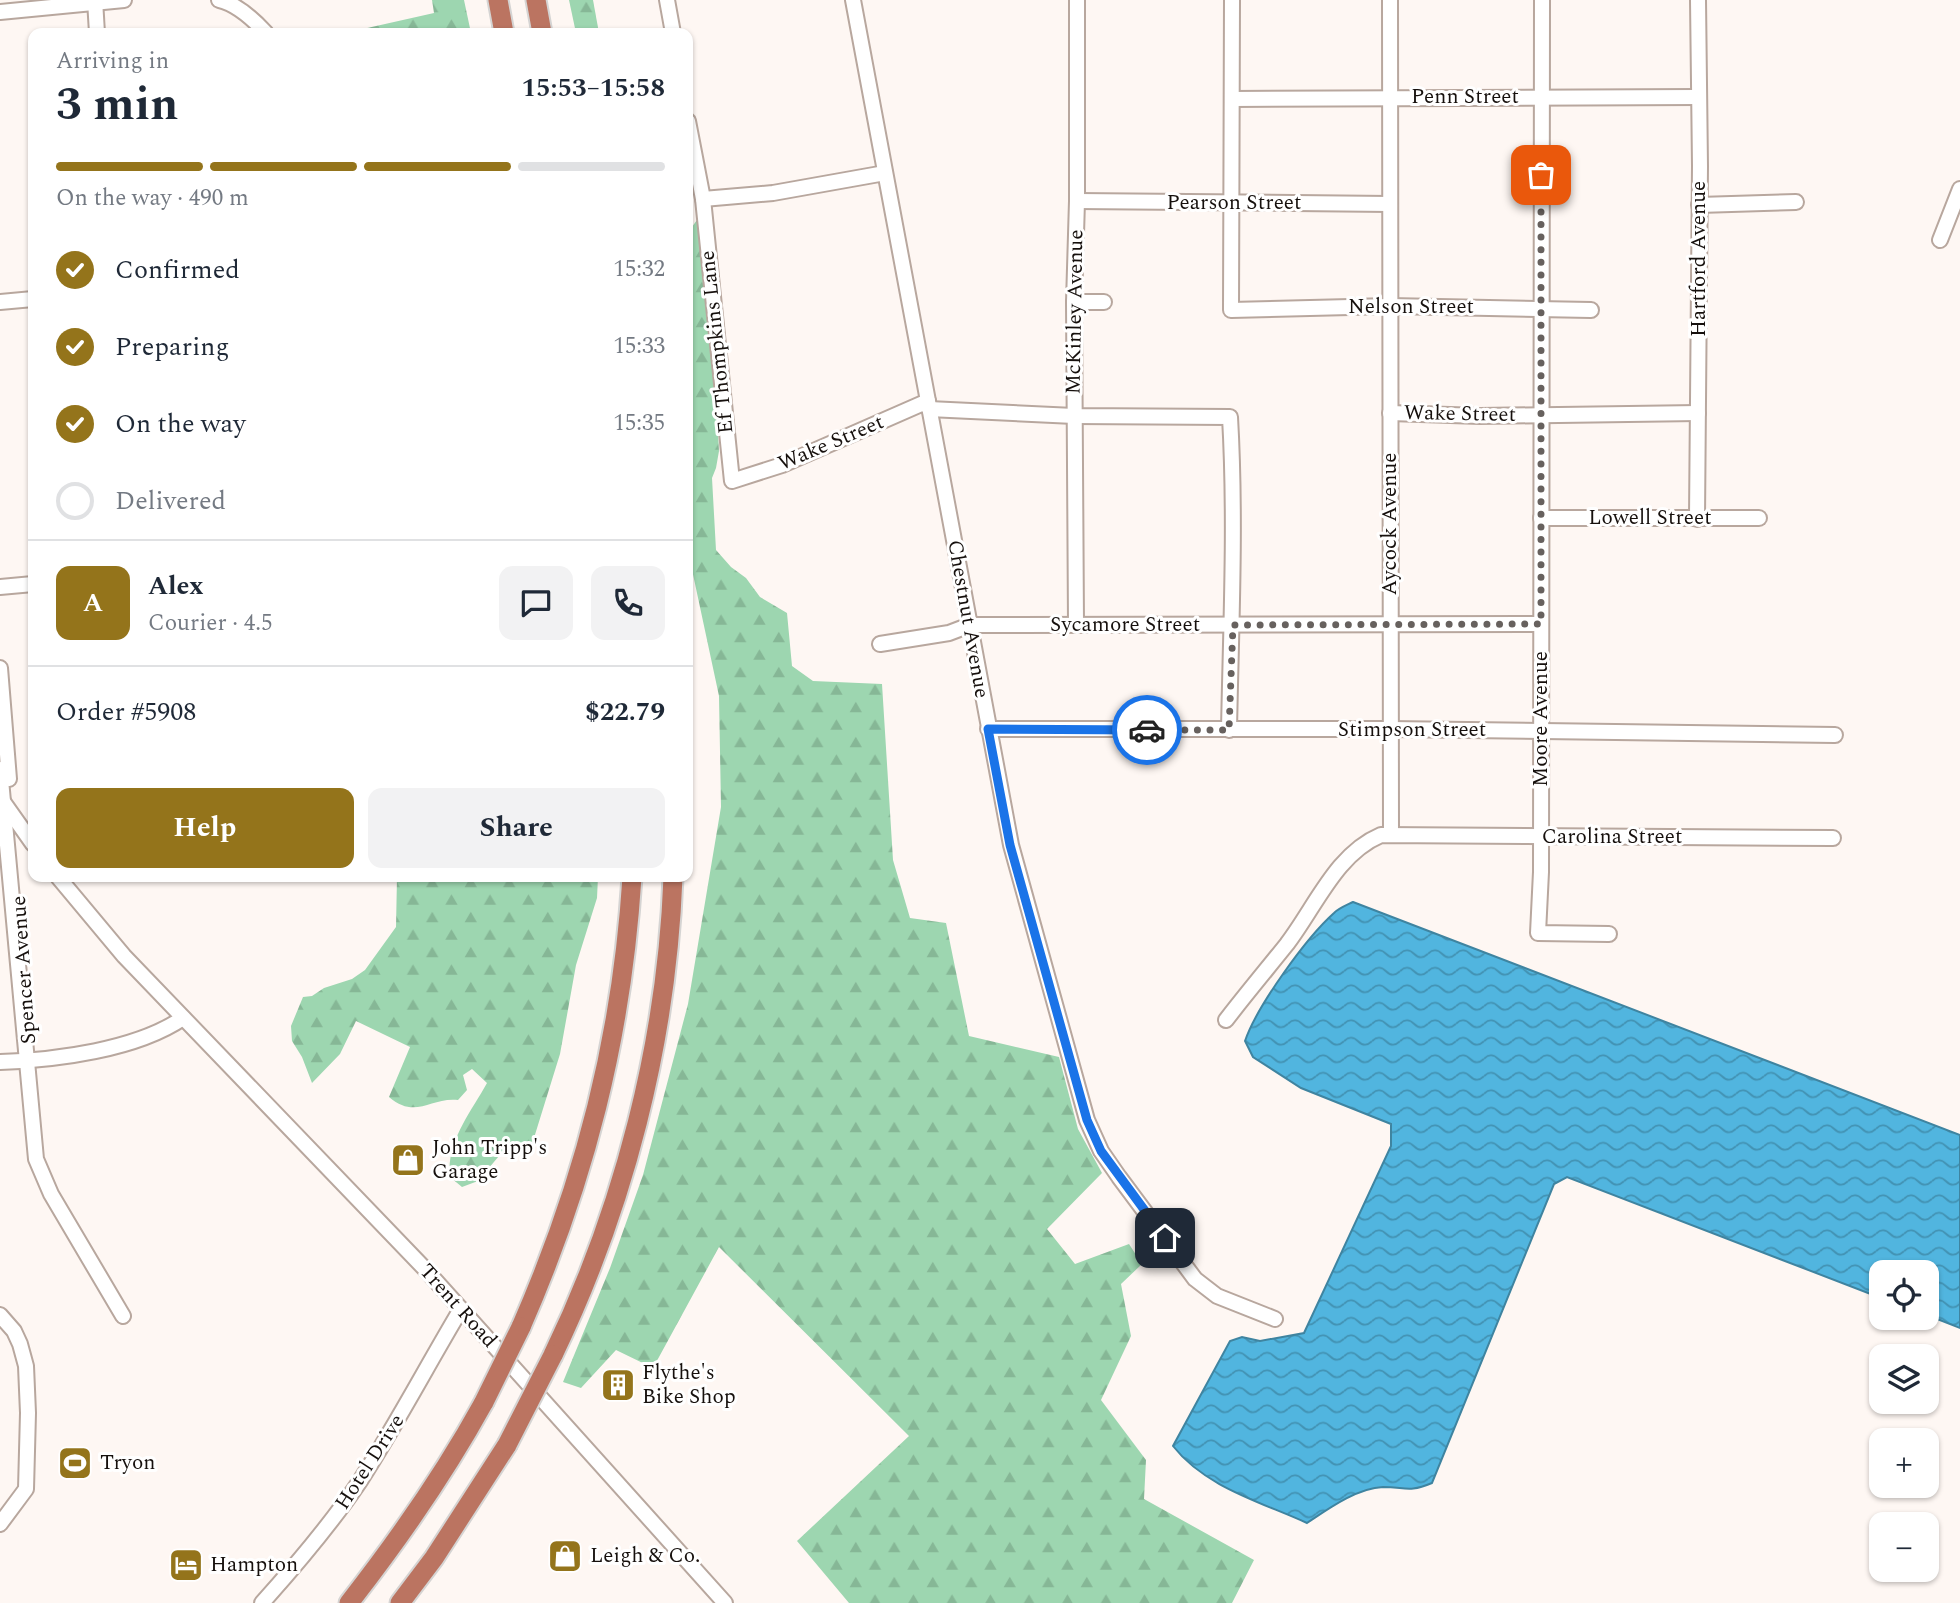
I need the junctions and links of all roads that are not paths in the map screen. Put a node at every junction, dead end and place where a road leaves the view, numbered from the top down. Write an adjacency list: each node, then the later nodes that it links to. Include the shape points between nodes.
1 (124, 0): 12 (street)
2 (219, 0): 15 (street)
3 (498, 0): 16 (highway)
4 (536, 0): 17 (highway)
5 (667, 0): 18 (street)
6 (853, 0): 24 (street, Chestnut Avenue)
7 (1077, 0): 27 (street, McKinley Avenue)
8 (1232, 0): 22 (street)
9 (1390, 0): 21 (street, Aycock Avenue)
10 (1542, 0): 19 (street, Moore Avenue)
11 (1698, 0): 20 (street, Hartford Avenue)
12 (95, 1): 13 (street); 14 (street)
13 (0, 12)
14 (97, 28)
15 (262, 28)
16 (503, 28)
17 (541, 28)
18 (672, 28)
19 (1542, 97): 20 (street, Penn Street); 21 (street, Penn Street); 39 (street, Moore Avenue)
20 (1698, 97): 31 (street, Hartford Avenue)
21 (1390, 98): 22 (street, Penn Street); 30 (street, Aycock Avenue)
22 (1232, 99): 29 (street)
23 (693, 147): 26 (street, Ef Thompkins Lane)
24 (885, 173): 26 (street, via 773,193); 41 (street, Chestnut Avenue)
25 (1960, 189): 32 (street)
26 (703, 199): 46 (street, Ef Thompkins Lane)
27 (1077, 201): 29 (street, Pearson Street); 36 (street, McKinley Avenue)
28 (1796, 202): 31 (street)
29 (1233, 203): 30 (street, Pearson Street); 38 (street, Nelson Street, via 1231,310)
30 (1390, 204): 38 (street, Aycock Avenue)
31 (1699, 205): 43 (street, Hartford Avenue)
32 (1957, 207): 33 (street)
33 (1940, 240)
34 (28, 299): 35 (street)
35 (0, 302)
36 (1074, 302): 37 (street); 45 (street, McKinley Avenue)
37 (1104, 302)
38 (1390, 306): 39 (street, Nelson Street); 42 (street, Aycock Avenue)
39 (1541, 310): 40 (street, Nelson Street); 44 (street, Moore Avenue)
40 (1591, 310)
41 (928, 405): 45 (street, Wake Street); 46 (street, Wake Street); 55 (street, Chestnut Avenue)
42 (1390, 413): 44 (street, Wake Street); 53 (street, Aycock Avenue)
43 (1698, 413): 44 (street, Wake Street); 49 (street, Hartford Avenue)
44 (1541, 415): 47 (street, Moore Avenue)
45 (1074, 416): 52 (street, McKinley Avenue); 56 (street, Wake Street, via 1230,417)
46 (733, 481)
47 (1541, 518): 49 (street, Lowell Street); 54 (street, Moore Avenue)
48 (1759, 518): 49 (street, Lowell Street)
49 (1697, 519)
50 (28, 584): 51 (street)
51 (0, 587)
52 (1076, 624): 55 (street, Sycamore Street); 56 (street, Sycamore Street)
53 (1390, 624): 54 (street, Sycamore Street); 56 (street, Sycamore Street); 60 (street, Aycock Avenue)
54 (1541, 624): 62 (street, Moore Avenue)
55 (970, 625): 57 (street, Sycamore Street, via 949,633); 59 (street, Chestnut Avenue)
56 (1233, 625): 61 (street)
57 (880, 643)
58 (0, 668): 65 (street, Spencer Avenue)
59 (988, 729): 61 (street, Stimpson Street); 81 (street, Chestnut Avenue, via 1010,845 1091,1131 1119,1177 1195,1279 1234,1304)
60 (1390, 729): 61 (street, Stimpson Street); 62 (street, Stimpson Street); 66 (street, Aycock Avenue)
61 (1229, 730)
62 (1541, 730): 63 (street, Stimpson Street); 67 (street, Moore Avenue)
63 (1835, 735)
64 (0, 769): 65 (street, Spencer Avenue)
65 (4, 812): 68 (street); 76 (street, Spencer Avenue, via 33,1045)
66 (1391, 835): 67 (street, Carolina Street); 75 (street, via 1366,842 1340,865 1287,943)
67 (1540, 837): 69 (street, Carolina Street); 73 (street, Moore Avenue, via 1538,933)
68 (28, 838)
69 (1833, 838)
70 (62, 882): 74 (street, Trent Road)
71 (632, 882): 84 (highway, bridge, via 615,1028 592,1132 561,1232 522,1327 484,1402 436,1484)
72 (673, 882): 85 (highway, bridge, via 660,1001 636,1125 600,1242 553,1355 507,1445 463,1517)
73 (1608, 934)
74 (183, 1018): 76 (street, via 135,1041); 78 (street, Trent Road)
75 (1226, 1020)
76 (27, 1061): 77 (street); 80 (street, Spencer Avenue, via 36,1159 42,1176)
77 (0, 1062)
78 (461, 1309): 83 (street, Hotel Drive, via 358,1483); 86 (street, Trent Road)
79 (0, 1315): 82 (street, via 14,1331 26,1366 28,1403 26,1489)
80 (123, 1316)
81 (1275, 1319)
82 (0, 1524)
83 (262, 1603)
84 (349, 1603)
85 (400, 1603)
86 (725, 1603)

